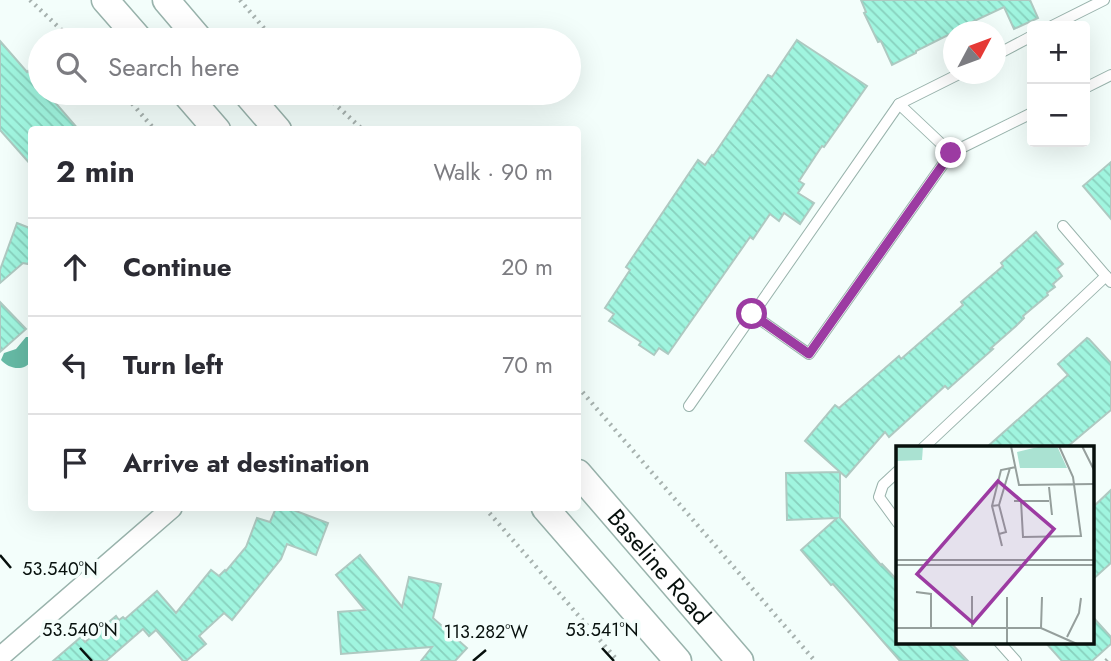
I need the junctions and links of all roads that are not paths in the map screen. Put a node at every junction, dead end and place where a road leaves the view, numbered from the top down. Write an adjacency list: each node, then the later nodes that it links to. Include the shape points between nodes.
1 (105, 0): 5 (main road)
2 (166, 0): 6 (main road)
3 (1104, 0): 4 (lane)
4 (1062, 21)
5 (130, 28)
6 (190, 28)
7 (1027, 39): 8 (lane)
8 (1006, 50)
9 (1111, 75): 11 (lane)
10 (943, 82): 12 (lane)
11 (1090, 86)
12 (898, 104): 18 (lane); 21 (lane)
13 (196, 105): 16 (main road)
14 (256, 105): 17 (main road)
15 (1027, 115): 18 (lane)
16 (214, 126)
17 (275, 126)
18 (951, 153): 21 (lane, via 809,354)
19 (1063, 226): 20 (lane)
20 (1109, 279): 23 (lane)
21 (752, 314): 22 (lane)
22 (689, 406)
23 (924, 446)
24 (896, 473): 28 (lane, via 883,485 879,497)
25 (581, 476): 32 (main road, Baseline Road)
26 (169, 511): 30 (street)
27 (548, 511): 31 (main road, Baseline Road)
28 (896, 520)
29 (1001, 644): 33 (lane)
30 (0, 657)
31 (678, 661)
32 (740, 661)
33 (1016, 661)

